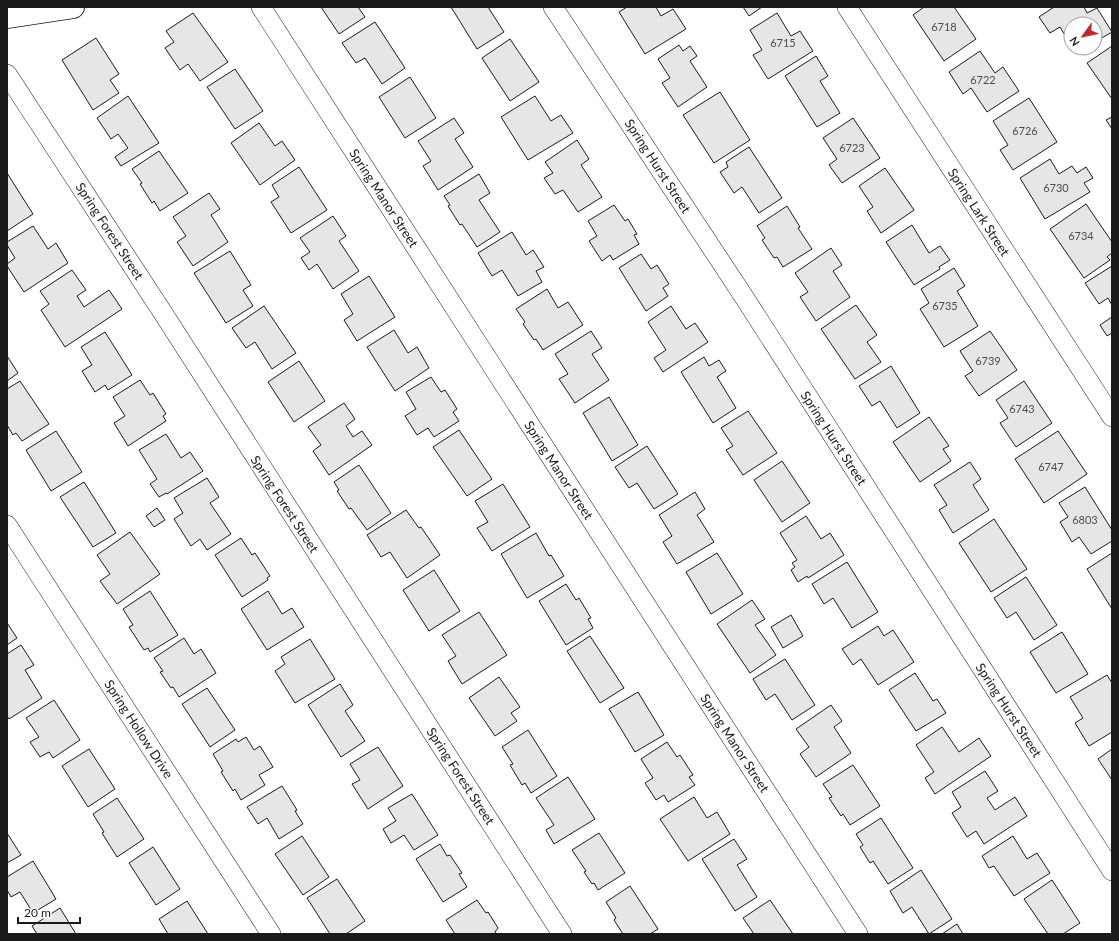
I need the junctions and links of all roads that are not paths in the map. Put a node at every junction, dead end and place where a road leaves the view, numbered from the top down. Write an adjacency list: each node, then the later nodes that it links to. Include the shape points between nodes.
1 (73, 7): 5 (street)
2 (261, 7): 12 (street, Spring Manor Street)
3 (553, 7): 9 (street, Spring Hurst Street, via 746,300)
4 (847, 7): 7 (street, Spring Lark Street)
5 (7, 17)
6 (7, 74): 11 (street, Spring Forest Street)
7 (1112, 417)
8 (7, 525): 10 (street, Spring Hollow Drive)
9 (1112, 871)
10 (271, 934)
11 (562, 934)
12 (858, 934)

